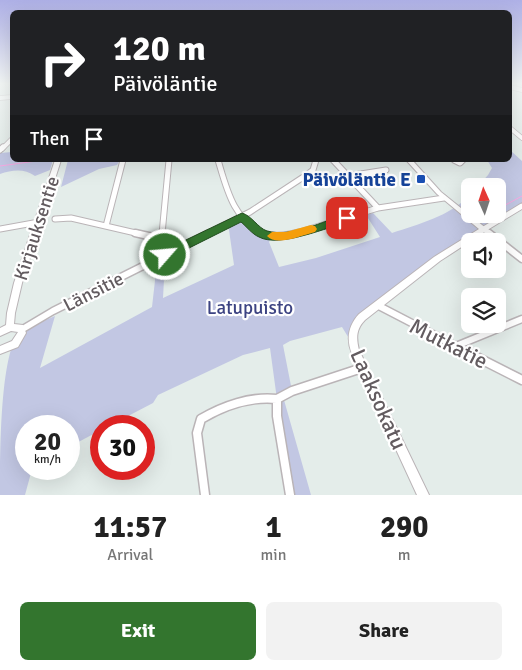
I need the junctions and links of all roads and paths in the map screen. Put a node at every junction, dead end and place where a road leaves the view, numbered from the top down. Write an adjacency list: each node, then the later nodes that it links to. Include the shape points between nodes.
1 (520, 134): 2 (street)
2 (522, 138)
3 (10, 141): 4 (street)
4 (0, 150)
5 (57, 162): 19 (street, Kirjauksentie)
6 (123, 162): 20 (street)
7 (169, 162): 23 (street)
8 (219, 162): 17 (street, via 231,202)
9 (315, 162): 17 (street, Länsitie, via 308,174)
10 (335, 162): 13 (street)
11 (411, 162): 14 (street)
12 (386, 170): 13 (street)
13 (348, 176): 16 (street)
14 (444, 198): 16 (street); 22 (street)
15 (522, 206): 22 (street, Laaksokatu)
16 (378, 208): 17 (street, via 286,236 263,234)
17 (242, 217): 24 (street, Länsitie)
18 (56, 219): 20 (street, via 71,218)
19 (39, 222): 21 (street); 28 (street, Kirjauksentie, via 14,298)
20 (106, 226): 23 (street)
21 (0, 229)
22 (484, 229): 25 (street); 26 (street, Laaksokatu, via 437,259)
23 (162, 240): 24 (street)
24 (165, 255): 29 (street, Länsitie, via 40,317)
25 (522, 259)
26 (377, 305): 31 (street, Mutkatie); 33 (street, Laaksokatu, via 353,329 353,345)
27 (522, 318): 31 (street)
28 (10, 326): 29 (street); 30 (street)
29 (21, 330): 32 (street, via 15,344)
30 (0, 332)
31 (456, 346): 34 (street, Mutkatie)
32 (0, 352)
33 (362, 368): 35 (street); 38 (street, Laaksokatu)
34 (522, 380)
35 (277, 399): 36 (street, via 234,404 202,419 197,433); 37 (street, via 276,416)
36 (205, 495)
37 (290, 495)
38 (423, 495)

